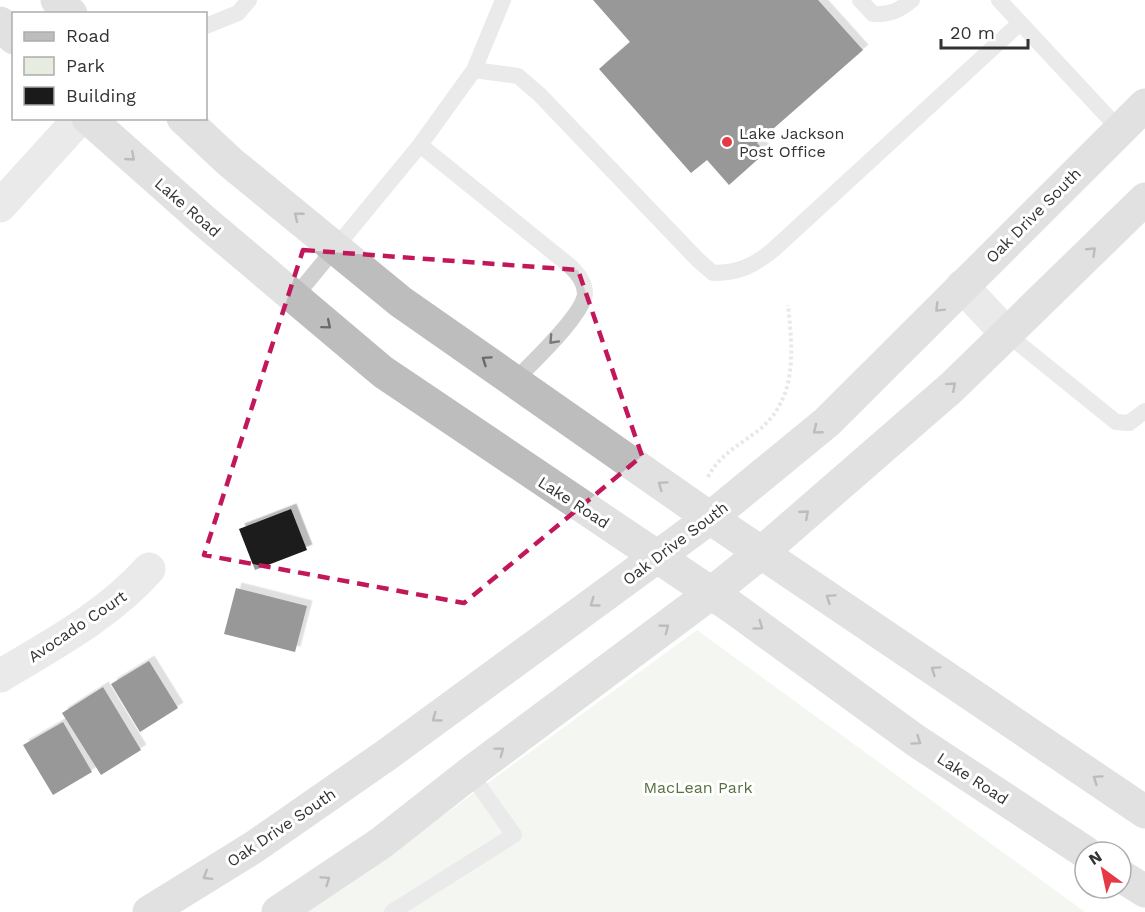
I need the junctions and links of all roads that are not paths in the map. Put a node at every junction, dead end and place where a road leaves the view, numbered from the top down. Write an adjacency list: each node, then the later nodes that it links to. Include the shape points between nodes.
1 (57, 0): 7 (street)
2 (249, 0): 10 (lane, via 238,13)
3 (503, 0): 12 (lane)
4 (860, 0): 5 (lane, via 873,14 886,15)
5 (912, 0)
6 (999, 0): 9 (lane)
7 (69, 12)
8 (0, 23): 11 (street)
9 (1020, 23): 12 (lane, via 773,250 736,273 713,273 698,260 518,76); 17 (lane)
10 (207, 26)
11 (12, 36)
12 (474, 70): 18 (lane)
13 (1145, 105): 17 (street, Oak Drive South)
14 (78, 120): 20 (street)
15 (90, 120): 23 (street, Lake Road, one-way to 23)
16 (185, 120): 21 (street, one-way to 16, via 230,162)
17 (1120, 130): 22 (street, Oak Drive South)
18 (420, 146): 21 (lane); 25 (lane, one-way to 25, via 582,278 585,295 572,319)
19 (1145, 199): 24 (street, one-way to 19)
20 (0, 206)
21 (335, 247): 23 (lane); 25 (street, one-way to 21, via 401,302)
22 (962, 286): 24 (street); 27 (street, Oak Drive South, one-way to 27, via 826,422)
23 (294, 298): 29 (street, Lake Road, one-way to 29, via 383,372)
24 (1007, 334): 26 (lane, via 1116,422 1129,423); 28 (street, one-way to 24, via 952,387)
25 (515, 380): 27 (street, one-way to 25)
26 (1145, 411)
27 (710, 519): 28 (street); 29 (street, Oak Drive South)
28 (761, 553): 31 (street); 34 (street, one-way to 28)
29 (658, 557): 31 (street, Lake Road); 36 (street, Oak Drive South, one-way to 36, via 385,756 254,847)
30 (149, 569): 32 (street, Avocado Court, via 126,595 95,618)
31 (710, 594): 33 (street, one-way to 31); 35 (street, Lake Road, one-way to 35, via 915,740)
32 (0, 676)
33 (470, 773): 37 (street, one-way to 33, via 381,843); 38 (lane, via 514,835)
34 (1145, 812)
35 (1073, 844)
36 (149, 912)
37 (278, 912)
38 (392, 912)

